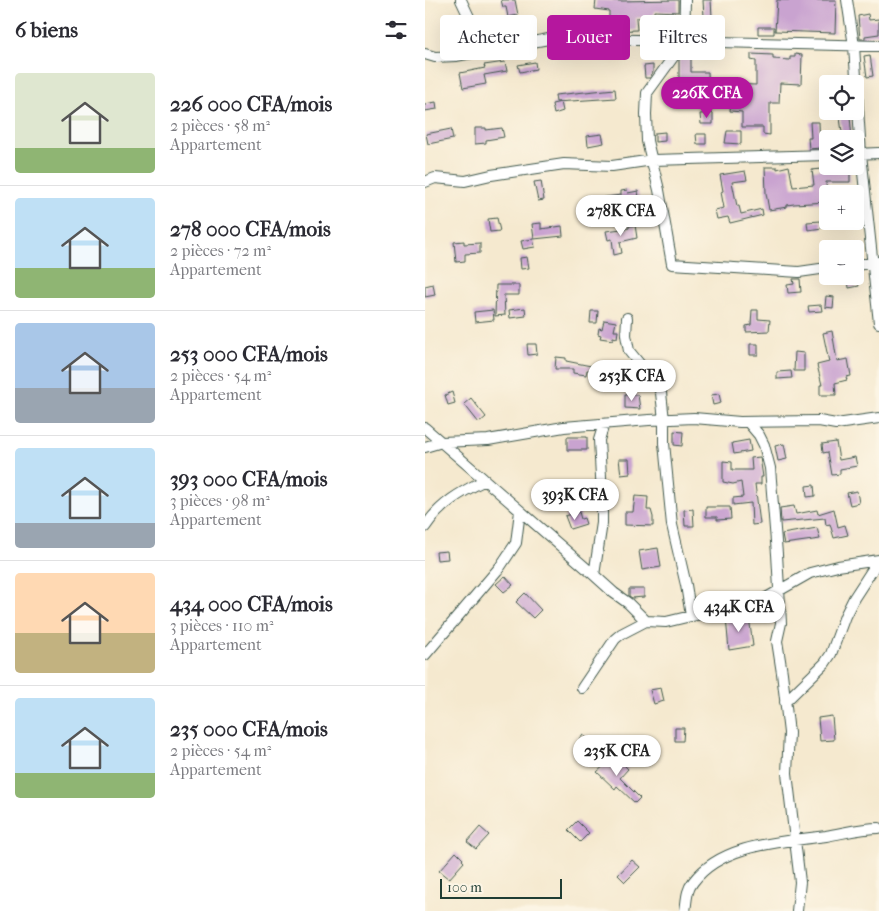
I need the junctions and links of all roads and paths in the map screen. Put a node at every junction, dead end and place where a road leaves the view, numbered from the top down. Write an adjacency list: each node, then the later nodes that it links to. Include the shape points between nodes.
1 (461, 0): 4 (street)
2 (685, 0): 5 (street)
3 (847, 0): 9 (street)
4 (468, 15)
5 (685, 15)
6 (537, 41): 7 (street, via 554,38)
7 (640, 41)
8 (725, 43): 9 (street)
9 (854, 46): 10 (street); 14 (street)
10 (879, 46)
11 (425, 54): 12 (street)
12 (440, 57)
13 (671, 60): 18 (street, via 647,93 647,141)
14 (857, 130)
15 (879, 153): 16 (street)
16 (864, 154)
17 (819, 155): 18 (street)
18 (653, 160): 20 (street, via 612,166 564,164 465,181); 22 (street, via 672,264 799,272)
19 (861, 175): 21 (street)
20 (428, 179)
21 (875, 262): 24 (street)
22 (819, 269)
23 (627, 318): 26 (street, via 629,351 654,377 661,393)
24 (879, 323)
25 (879, 418): 27 (street, via 835,424 819,421)
26 (664, 420): 27 (street, via 694,418); 28 (street); 38 (street, via 672,525)
27 (748, 422): 37 (street, via 764,445 770,468)
28 (604, 424): 30 (street, via 488,440); 36 (street, via 599,440 602,523)
29 (425, 428): 30 (street)
30 (442, 442): 31 (street); 32 (street)
31 (425, 447)
32 (485, 480): 33 (street); 34 (street, via 460,492 432,516)
33 (520, 511): 36 (street); 40 (street, via 516,543 500,567)
34 (425, 527)
35 (878, 560): 37 (street, via 810,573); 42 (street, via 847,610 831,654)
36 (595, 575): 39 (street)
37 (778, 592): 38 (street, via 759,602); 42 (street, via 781,623 777,641)
38 (691, 616): 39 (street, via 667,622)
39 (646, 621): 41 (street, via 615,639)
40 (425, 654)
41 (582, 688)
42 (785, 702): 44 (street, via 789,733 787,772)
43 (879, 828): 44 (street)
44 (795, 839): 45 (street, via 739,852 715,863 692,883); 46 (street, via 800,882)
45 (685, 911)
46 (797, 911)

